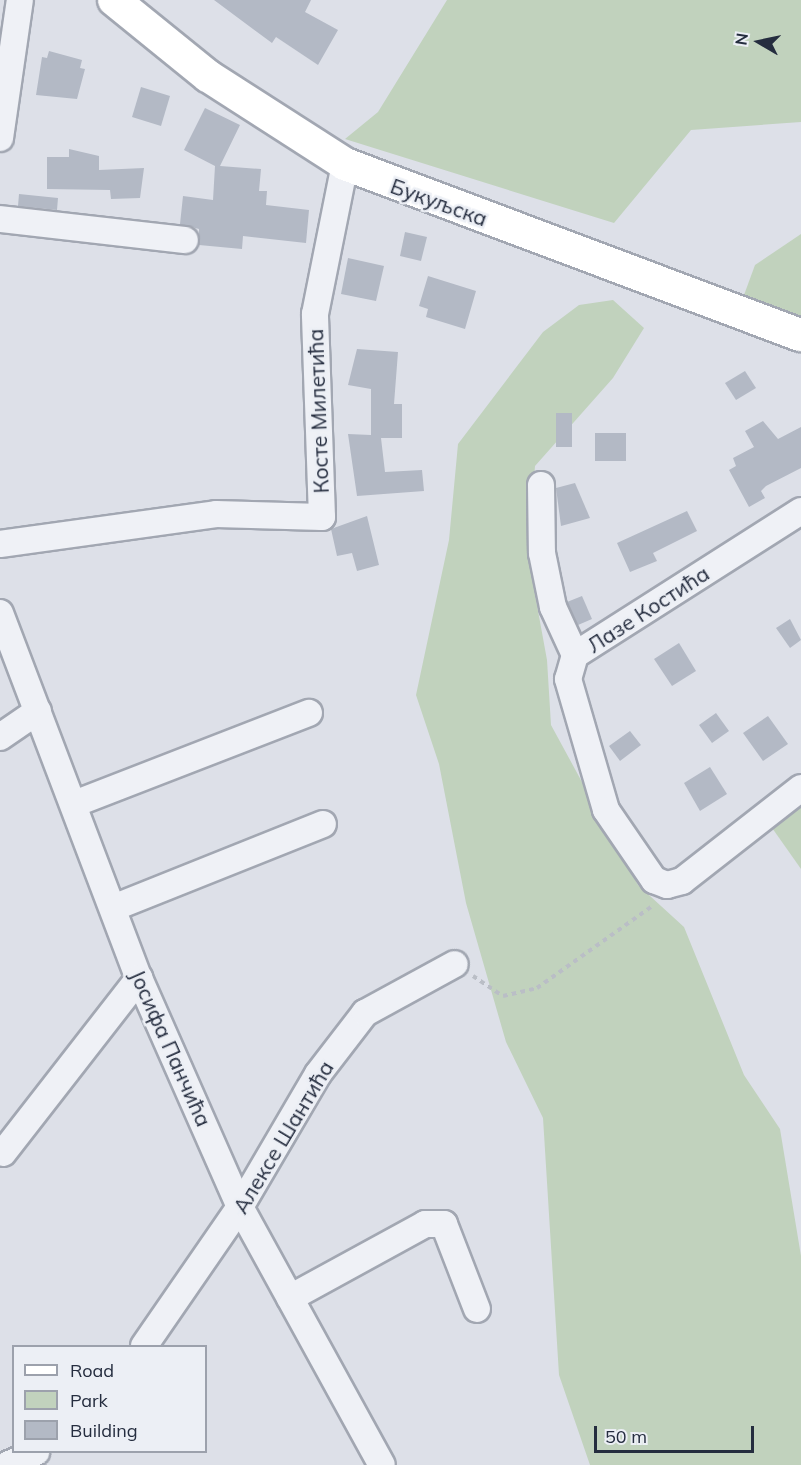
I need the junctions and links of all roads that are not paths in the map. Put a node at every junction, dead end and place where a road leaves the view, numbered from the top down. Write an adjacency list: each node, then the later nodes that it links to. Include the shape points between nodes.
1 (20, 0): 3 (street)
2 (114, 0): 4 (main road, Букуљска, via 208,76)
3 (0, 138)
4 (345, 164): 7 (main road, Букуљска); 10 (street, Косте Милетића, via 315,314 322,517 216,514)
5 (0, 219): 6 (street)
6 (185, 240)
7 (801, 335)
8 (541, 485): 12 (street, via 542,553 553,607)
9 (801, 511): 12 (street, Лазе Костића)
10 (0, 544)
11 (0, 613): 13 (street, Јосифа Панчића)
12 (575, 655): 16 (street, Лазе Костића, via 568,679 571,702 606,810 654,880 667,885 682,881)
13 (38, 711): 15 (street); 17 (street, Јосифа Панчића)
14 (309, 713): 17 (street)
15 (0, 737)
16 (801, 788)
17 (74, 804): 19 (street, Јосифа Панчића)
18 (323, 825): 19 (street)
19 (113, 908): 21 (street, Јосифа Панчића)
20 (455, 964): 23 (street, Алексе Шантића, via 365,1013 318,1074)
21 (139, 978): 22 (street); 23 (street, Јосифа Панчића)
22 (3, 1153)
23 (240, 1208): 24 (street, Јосифа Панчића); 26 (street, Алексе Шантића)
24 (290, 1298): 25 (street, via 425,1224 444,1224); 29 (street, Јосифа Панчића)
25 (477, 1309)
26 (145, 1345)
27 (34, 1453): 28 (street)
28 (7, 1465)
29 (382, 1465)

